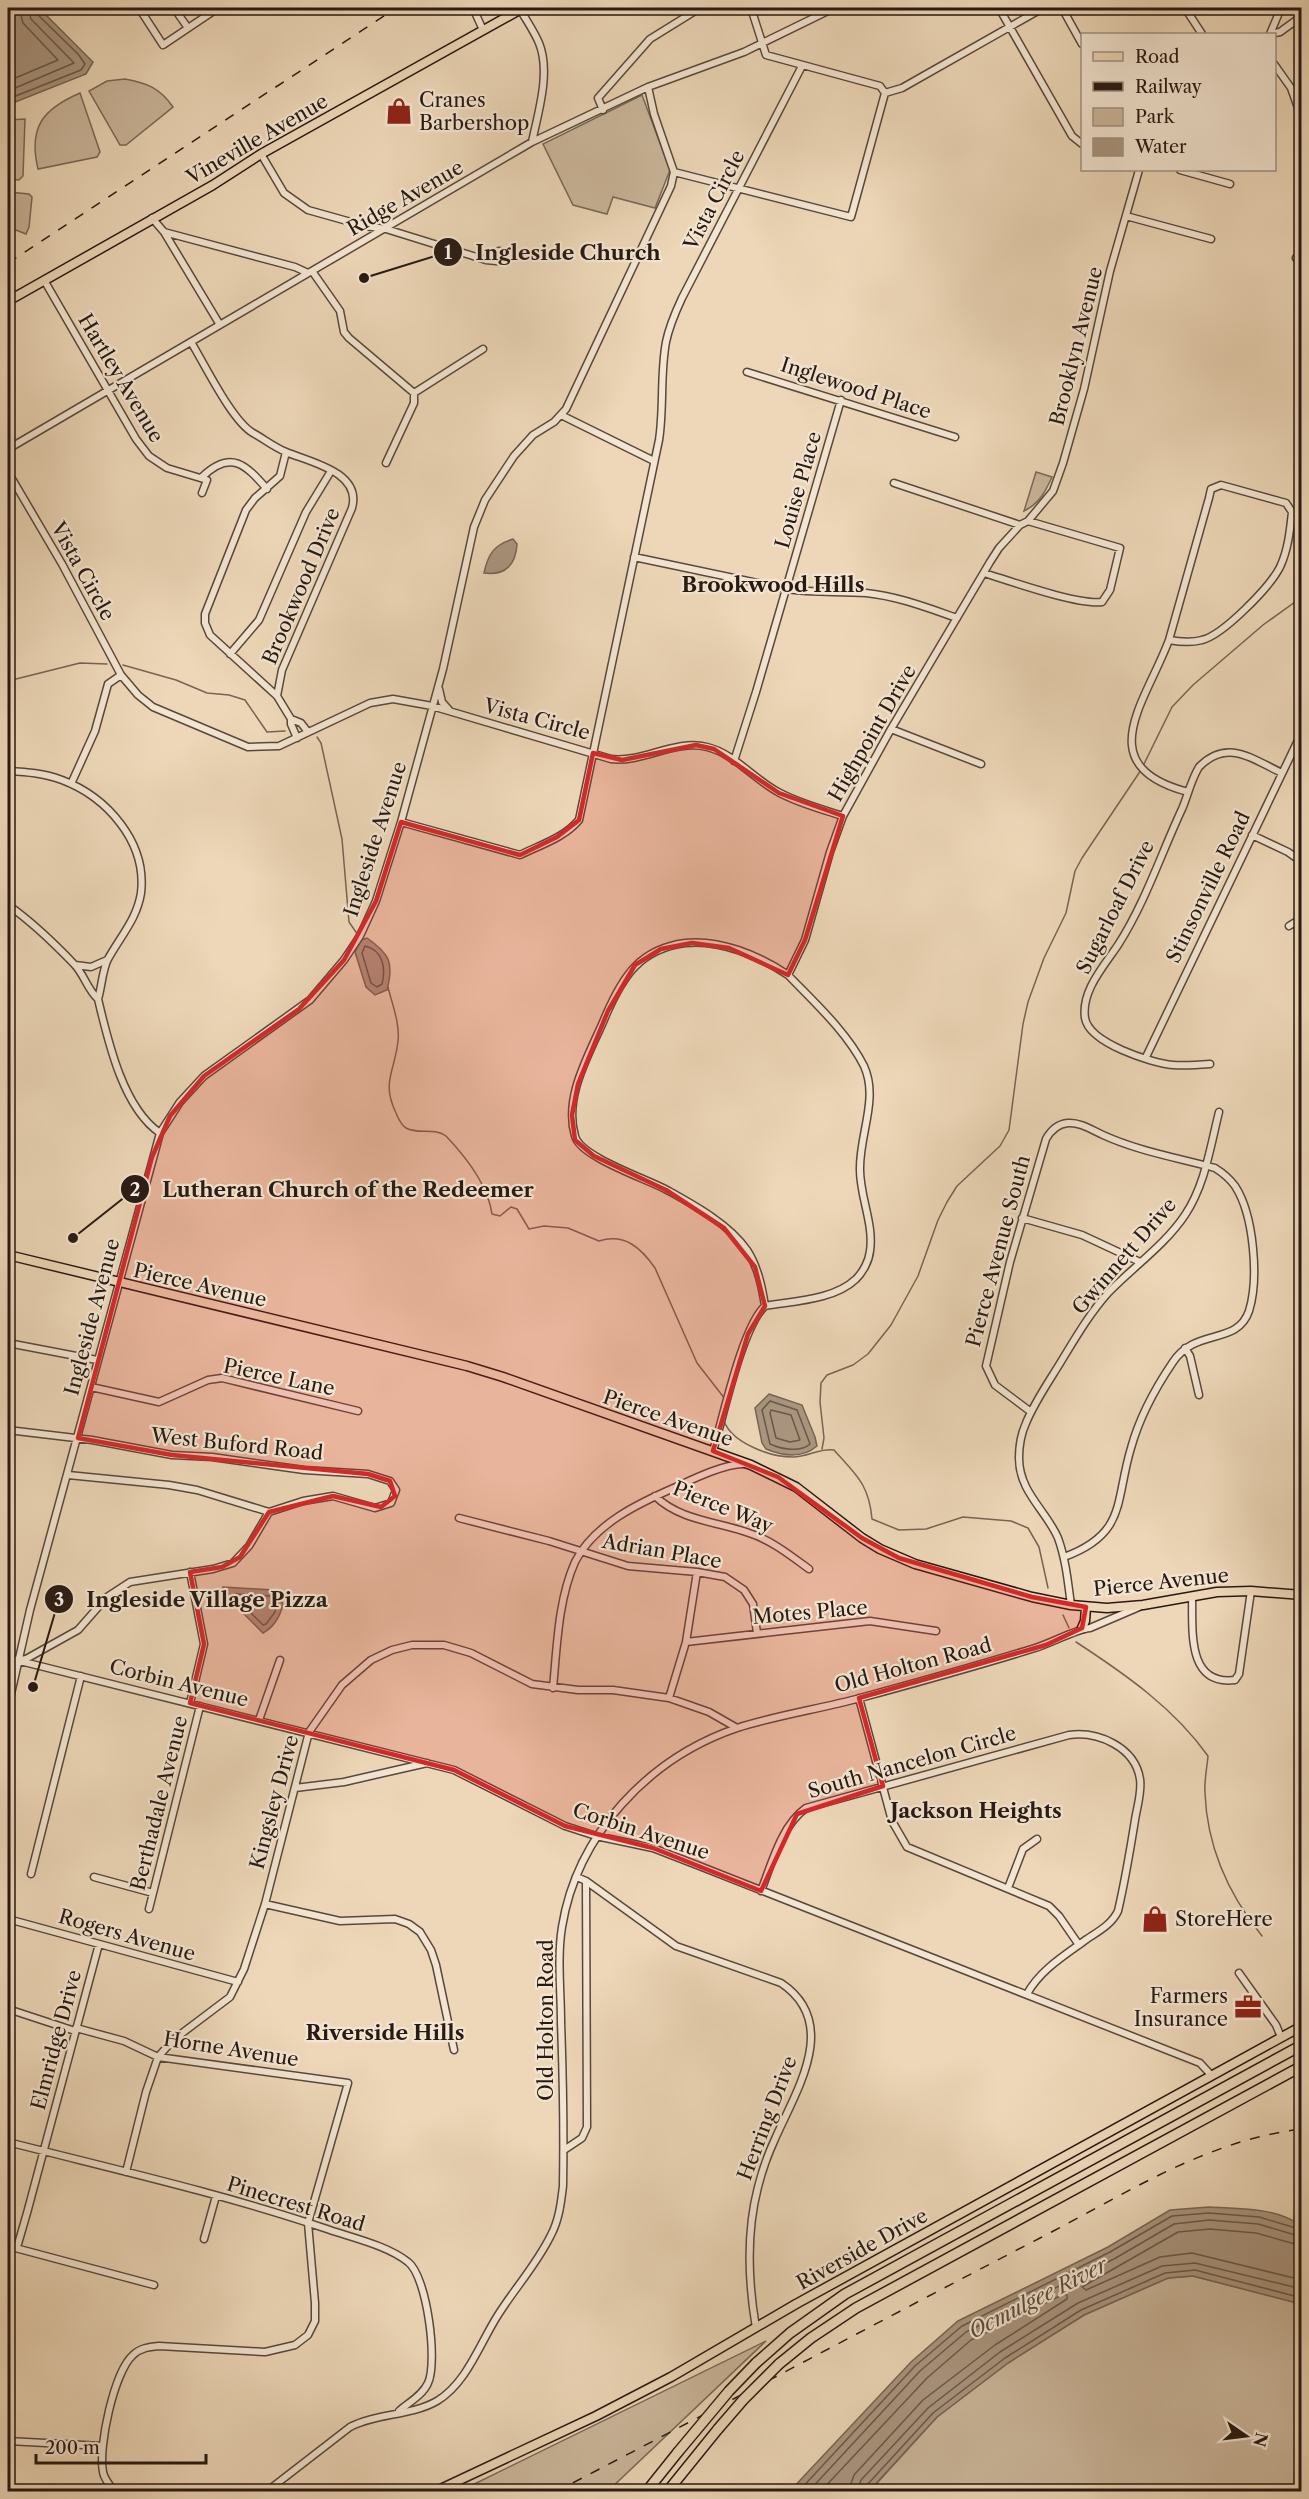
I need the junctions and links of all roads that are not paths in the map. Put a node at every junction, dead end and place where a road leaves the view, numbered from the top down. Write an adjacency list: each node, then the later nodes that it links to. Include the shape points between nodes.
1 (139, 8): 16 (street, via 164,45)
2 (174, 8): 16 (street)
3 (473, 8): 17 (street)
4 (522, 8): 17 (main road, Vineville Avenue); 29 (street, via 539,43 543,62)
5 (700, 8): 27 (street, via 650,39 598,98)
6 (751, 8): 22 (street)
7 (834, 8): 22 (street, Ridge Avenue)
8 (999, 8): 15 (street)
9 (1043, 8): 15 (street)
10 (1062, 8): 21 (street)
11 (1185, 8): 18 (street)
12 (1281, 8): 19 (street)
13 (213, 9): 16 (street)
14 (1302, 16): 20 (street)
15 (1010, 26): 26 (street, via 902,88); 30 (street, via 1072,136)
16 (188, 28)
17 (483, 30): 31 (main road, Vineville Avenue)
18 (1201, 33)
19 (1270, 33)
20 (1275, 33)
21 (1081, 41)
22 (763, 44): 23 (street, via 766,56); 25 (street, Ridge Avenue)
23 (802, 66): 26 (street, via 880,86); 36 (street, Vista Circle)
24 (1276, 66): 28 (street, via 1291,88)
25 (648, 87): 27 (street, Ridge Avenue); 34 (street)
26 (885, 93): 36 (street, via 851,217)
27 (603, 110): 29 (street, Ridge Avenue)
28 (1302, 119)
29 (532, 142): 39 (street, Ridge Avenue)
30 (1081, 143)
31 (261, 154): 38 (main road, Vineville Avenue); 39 (street, via 282,190 294,202 308,210)
32 (1139, 171): 37 (street, Brooklyn Avenue)
33 (1184, 171): 35 (street)
34 (674, 172): 36 (street); 53 (street, Ingleside Avenue, via 671,186)
35 (1230, 184)
36 (739, 188): 57 (street, Vista Circle, via 670,327)
37 (1126, 216): 41 (street); 65 (street, Brooklyn Avenue, via 1063,463 1053,491)
38 (152, 218): 40 (street); 44 (main road, Vineville Avenue)
39 (386, 229): 42 (street); 43 (street, Ridge Avenue)
40 (164, 232): 43 (street); 46 (street)
41 (1211, 238)
42 (486, 260)
43 (310, 272): 46 (street, Ridge Avenue); 51 (street, via 340,310 349,338)
44 (44, 280): 45 (main road, Vineville Avenue); 50 (street, Hartley Avenue)
45 (8, 301)
46 (220, 325): 47 (street, Ridge Avenue)
47 (191, 342): 50 (street, Ridge Avenue); 56 (street, via 244,427)
48 (483, 349): 51 (street)
49 (747, 372): 52 (street, Inglewood Place)
50 (106, 390): 55 (street, Ridge Avenue); 61 (street, Hartley Avenue, via 149,456 167,468)
51 (414, 393): 58 (street, via 414,403)
52 (841, 400): 54 (street, Inglewood Place); 69 (street, Louise Place)
53 (561, 415): 57 (street); 74 (street, Ingleside Avenue, via 523,444 485,501 474,527)
54 (955, 437)
55 (8, 449)
56 (286, 452): 59 (street); 63 (street, via 280,476)
57 (654, 461): 67 (street, Vista Circle)
58 (386, 463)
59 (331, 471): 72 (street, via 306,512 256,625); 75 (street, Brookwood Drive, via 353,490 350,515 282,670)
60 (8, 472): 73 (street, Vista Circle)
61 (202, 477): 63 (street, via 217,465 241,464); 64 (street, via 207,480)
62 (894, 483): 66 (street)
63 (267, 489): 72 (street, via 246,510 205,614 210,635)
64 (202, 493)
65 (1028, 521): 66 (street); 68 (street, via 1120,548 1110,590 1102,602)
66 (1020, 525): 68 (street, Highpoint Drive)
67 (634, 557): 69 (street); 83 (street, Vista Circle)
68 (984, 573): 70 (street, Highpoint Drive)
69 (786, 589): 70 (street, via 866,593); 84 (street, Louise Place)
70 (957, 618): 79 (street, Highpoint Drive)
71 (1169, 640): 71 (street, via 1211,489 1221,485 1286,503 1292,512 1286,551 1263,591 1204,640); 89 (street, via 1130,743 1142,770)
72 (230, 654): 75 (street)
73 (121, 675): 82 (street, Vista Circle, via 153,707 239,745 269,748); 88 (street, via 108,684 95,731)
74 (438, 686): 76 (street, Ingleside Avenue); 77 (street, via 439,696)
75 (277, 696): 78 (street, Brookwood Drive)
76 (432, 706): 77 (street, Vista Circle); 80 (street, Vista Circle, via 382,700); 91 (street, Ingleside Avenue)
77 (450, 711): 83 (street, Vista Circle)
78 (291, 719): 80 (street, Brookwood Drive); 82 (street, Brookwood Drive)
79 (891, 729): 85 (street); 90 (street, Highpoint Drive)
80 (309, 732): 82 (street, Vista Circle)
81 (1302, 732): 87 (street, Stinsonville Road)
82 (297, 738)
83 (593, 753): 84 (street, via 622,760 696,745 714,749); 91 (street, via 579,820 571,829 520,855)
84 (734, 761): 90 (street, via 779,792)
85 (981, 764)
86 (8, 771): 88 (street, via 45,774)
87 (1282, 773): 89 (street, Sugarloaf Drive, via 1241,754 1216,754 1199,767); 92 (street, Stinsonville Road)
88 (71, 784): 97 (street, via 94,799 123,827 139,861 137,908)
89 (1188, 792): 101 (street, Sugarloaf Drive, via 1136,910 1095,978 1084,1016 1092,1033)
90 (843, 816): 99 (street, Highpoint Drive, via 806,940)
91 (401, 822): 104 (street, Ingleside Avenue, via 371,912 344,960 310,1000 204,1076 180,1102)
92 (1252, 835): 93 (street); 101 (street, Stinsonville Road)
93 (1302, 862)
94 (8, 905): 98 (street)
95 (1302, 914): 96 (street)
96 (1289, 926)
97 (107, 960): 98 (street, via 92,967); 100 (street)
98 (75, 965): 100 (street)
99 (788, 975): 110 (street, via 850,1045 869,1081 860,1170 871,1247 863,1271 845,1287); 110 (street, via 716,945 678,944 646,955 618,991 592,1047 572,1105 575,1140 589,1152 666,1190 735,1237 755,1267)
100 (98, 999): 104 (street, via 128,1097 140,1116)
101 (1146, 1058): 102 (street, Sugarloaf Drive, via 1172,1065)
102 (1210, 1064)
103 (1219, 1112): 105 (street, Gwinnett Drive)
104 (160, 1133): 109 (street, Ingleside Avenue)
105 (1206, 1166): 106 (street, Pierce Avenue South, via 1066,1123 1056,1127 1046,1139); 108 (street, Gwinnett Drive, via 1184,1216); 112 (street, via 1227,1176 1243,1204 1252,1244 1251,1299 1246,1317 1237,1329)
106 (1022, 1218): 108 (street, via 1082,1235); 117 (street, Pierce Avenue South, via 986,1366 995,1385)
107 (8, 1255): 109 (main road, Pierce Avenue)
108 (1140, 1262): 117 (street, Gwinnett Drive, via 1096,1308)
109 (118, 1282): 113 (street, Ingleside Avenue); 120 (main road, Pierce Avenue, via 467,1366)
110 (765, 1306): 120 (street, via 748,1334)
111 (8, 1342): 113 (street)
112 (1185, 1348): 115 (street); 127 (street, via 1173,1361 1141,1420 1112,1522 1095,1541)
113 (97, 1360): 114 (street, Ingleside Avenue)
114 (91, 1387): 116 (street, Pierce Lane, via 159,1402 208,1380 222,1378); 119 (street, Ingleside Avenue)
115 (1199, 1395)
116 (358, 1411)
117 (1031, 1412): 127 (street, via 1020,1444 1021,1476 1030,1497 1048,1520)
118 (8, 1430): 119 (street, West Buford Road)
119 (78, 1438): 122 (street, Ingleside Avenue); 124 (street, West Buford Road, via 172,1455 368,1474 392,1482 396,1490 391,1503 381,1507 333,1496)
120 (713, 1451): 121 (main road, Pierce Avenue)
121 (751, 1465): 123 (street, via 736,1464); 134 (main road, Pierce Avenue, via 796,1487 862,1538 899,1558)
122 (68, 1475): 124 (street, via 170,1485); 143 (street, Ingleside Avenue)
123 (655, 1496): 126 (street, via 606,1525); 128 (street, Pierce Way, via 684,1514 768,1541)
124 (268, 1512): 129 (street, via 240,1557 222,1567)
125 (459, 1518): 126 (street, Adrian Place)
126 (582, 1553): 130 (street, Adrian Place, via 647,1569); 145 (street, via 565,1597)
127 (1064, 1557): 134 (street)
128 (809, 1569)
129 (190, 1572): 143 (street, via 130,1582 114,1591 76,1631); 148 (street, via 204,1644)
130 (697, 1572): 139 (street, Adrian Place, via 725,1577 744,1590 753,1604); 140 (street)
131 (1251, 1591): 132 (main road, Pierce Avenue); 133 (main road, Pierce Avenue); 133 (street, via 1239,1674 1234,1680 1206,1675 1198,1665)
132 (1302, 1595)
133 (1192, 1596): 135 (main road, Pierce Avenue)
134 (1071, 1605): 136 (main road, Pierce Avenue)
135 (1143, 1605): 136 (main road, Pierce Avenue); 137 (street, Old Holton Road)
136 (1086, 1607): 137 (main road)
137 (1082, 1628): 147 (street, Old Holton Road, via 1046,1645)
138 (936, 1631): 139 (street, Motes Place, via 870,1621)
139 (757, 1633): 140 (street, Motes Place)
140 (686, 1642): 146 (street)
141 (8, 1658): 143 (street, Corbin Avenue)
142 (280, 1660): 151 (street)
143 (19, 1661): 144 (street, Corbin Avenue); 150 (street, Ingleside Avenue)
144 (81, 1676): 148 (street, Corbin Avenue); 159 (street)
145 (553, 1688): 146 (street, Kingsley Drive, via 613,1690); 153 (street, Kingsley Drive, via 532,1684 463,1650 444,1645 412,1645 382,1654 359,1669 342,1685)
146 (669, 1698): 152 (street, Kingsley Drive, via 709,1712)
147 (859, 1698): 152 (street, Old Holton Road); 155 (street)
148 (190, 1703): 149 (street, Corbin Avenue)
149 (200, 1706): 151 (street, Corbin Avenue); 165 (street, Berthadale Avenue)
150 (8, 1707)
151 (259, 1720): 153 (street, Corbin Avenue)
152 (737, 1728): 157 (street, Old Holton Road, via 686,1751 657,1771 634,1791)
153 (309, 1732): 154 (street, Corbin Avenue); 156 (street, Kingsley Drive)
154 (427, 1763): 156 (street, via 344,1782); 157 (street, Corbin Avenue, via 454,1770 565,1826)
155 (883, 1786): 163 (street, via 892,1821 907,1847); 164 (street, South Nancelon Circle, via 817,1803 797,1814 785,1832); 170 (street, South Nancelon Circle, via 1069,1735 1089,1734 1119,1747 1140,1780 1123,1890 1115,1917)
156 (295, 1788): 166 (street, Kingsley Drive)
157 (596, 1836): 161 (street, Old Holton Road); 164 (street, Corbin Avenue, via 654,1848)
158 (1036, 1839): 163 (street, via 1023,1849)
159 (32, 1874)
160 (94, 1877): 165 (street)
161 (577, 1877): 162 (street, Herring Drive); 184 (street, Old Holton Road, via 565,1912 560,1946)
162 (586, 1881): 184 (street, via 587,2127 582,2138); 192 (street, Herring Drive, via 676,1946 781,1983 794,1992 805,2010 811,2039 806,2072 773,2142 754,2206 749,2264)
163 (1008, 1888): 170 (street, via 1049,1906)
164 (761, 1891): 173 (street, Corbin Avenue)
165 (153, 1893): 167 (street, Berthadale Avenue)
166 (265, 1904): 172 (street, Kingsley Drive); 179 (street, via 340,1921 395,1919 420,1932 436,1965)
167 (149, 1909)
168 (8, 1919): 169 (street, Rogers Avenue)
169 (99, 1944): 172 (street, Rogers Avenue); 176 (street, Elmridge Drive)
170 (1079, 1945): 173 (street, via 1036,1980)
171 (1239, 1972): 177 (street)
172 (238, 1982): 180 (street, Kingsley Drive, via 230,1996 173,2040)
173 (1028, 1994): 182 (street, Corbin Avenue, via 1200,2063)
174 (8, 2009): 176 (street, Horne Avenue)
175 (1302, 2026): 177 (main road, Riverside Drive)
176 (76, 2030): 180 (street, Horne Avenue, via 124,2041); 185 (street, Elmridge Drive)
177 (1281, 2037): 182 (main road, Riverside Drive)
178 (1302, 2045): 199 (highway, bridge, via 845,2294 756,2362)
179 (454, 2050)
180 (158, 2057): 186 (street, Kingsley Drive); 188 (street, Horne Avenue, via 348,2083)
181 (1302, 2066): 200 (highway, bridge, via 856,2308 811,2338 743,2400)
182 (1212, 2076): 192 (main road, Riverside Drive)
183 (8, 2142): 185 (street, Pinecrest Road)
184 (564, 2150): 193 (street, Old Holton Road, via 560,2211 543,2249 457,2383 435,2402)
185 (43, 2151): 186 (street, Pinecrest Road); 190 (street, Elmridge Drive, via 18,2244)
186 (126, 2172): 187 (street, Pinecrest Road)
187 (216, 2196): 188 (street, Pinecrest Road); 189 (street)
188 (308, 2223): 193 (street, Pinecrest Road, via 394,2254 419,2274 426,2299 432,2371 424,2389); 195 (street, via 315,2321 308,2335 295,2345 265,2352 159,2346 139,2350 122,2368)
189 (204, 2239)
190 (11, 2246): 191 (street)
191 (154, 2285)
192 (756, 2328): 198 (main road, Riverside Drive, via 596,2416)
193 (398, 2412): 197 (street, Old Holton Road, via 350,2427)
194 (8, 2441): 195 (street)
195 (102, 2446): 196 (street, via 103,2475)
196 (115, 2492)
197 (266, 2492)
198 (434, 2492)
199 (646, 2492)
200 (667, 2492)

